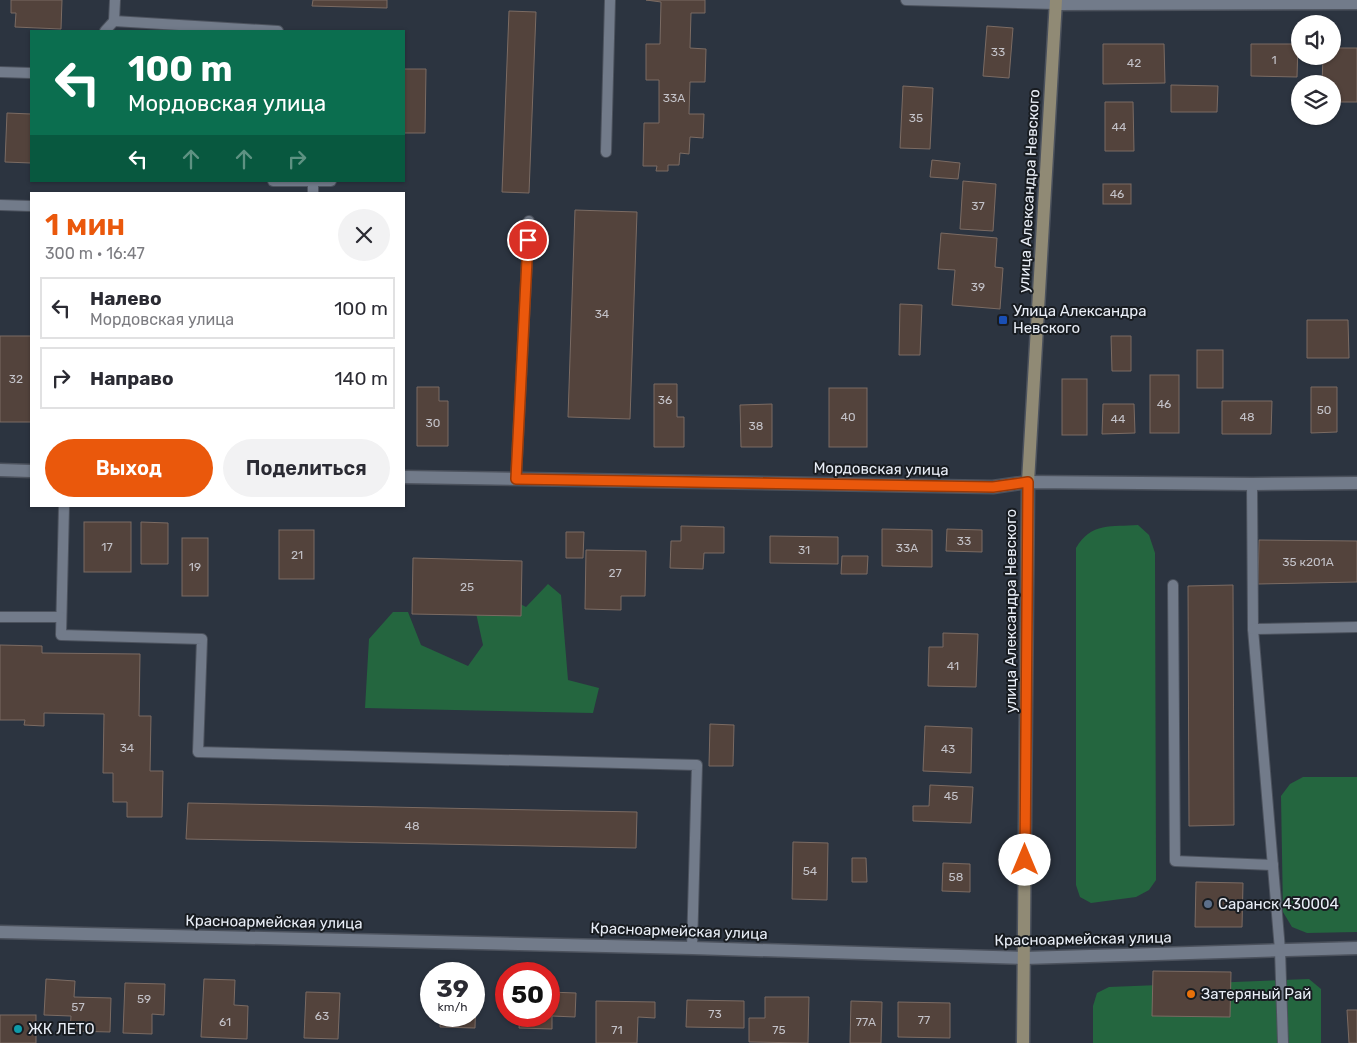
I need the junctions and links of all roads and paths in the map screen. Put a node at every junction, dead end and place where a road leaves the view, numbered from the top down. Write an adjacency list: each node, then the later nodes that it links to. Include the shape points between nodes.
1 (115, 0): 6 (lane)
2 (610, 0): 11 (lane)
3 (906, 0): 4 (lane)
4 (1056, 2): 5 (street); 19 (main road, улица Александра Невского)
5 (1357, 3)
6 (114, 21): 7 (lane); 8 (lane)
7 (106, 30)
8 (277, 30)
9 (0, 72): 10 (lane)
10 (30, 73)
11 (606, 152)
12 (0, 204): 13 (lane)
13 (30, 206)
14 (529, 221): 18 (lane)
15 (0, 470): 16 (street)
16 (30, 471)
17 (405, 477): 18 (street, Мордовская улица)
18 (516, 479): 19 (street, Мордовская улица, via 993,487)
19 (1028, 482): 21 (street, Мордовская улица); 33 (main road, улица Александра Невского)
20 (1357, 483): 21 (street, Мордовская улица)
21 (1252, 484): 27 (lane)
22 (64, 507): 25 (lane)
23 (1173, 585): 28 (lane, via 1175,861)
24 (0, 617): 25 (lane)
25 (62, 617): 30 (lane, via 61,635 202,639 198,752 697,765)
26 (1357, 627): 27 (lane)
27 (1253, 629): 28 (lane)
28 (1273, 865): 32 (lane)
29 (0, 932): 30 (street, Красноармейская улица)
30 (692, 948): 33 (street, Красноармейская улица)
31 (1357, 948): 32 (street, Красноармейская улица)
32 (1280, 950): 33 (street, Красноармейская улица); 35 (lane)
33 (1024, 958): 34 (main road, улица Александра Невского)
34 (1024, 1043)
35 (1283, 1043)

